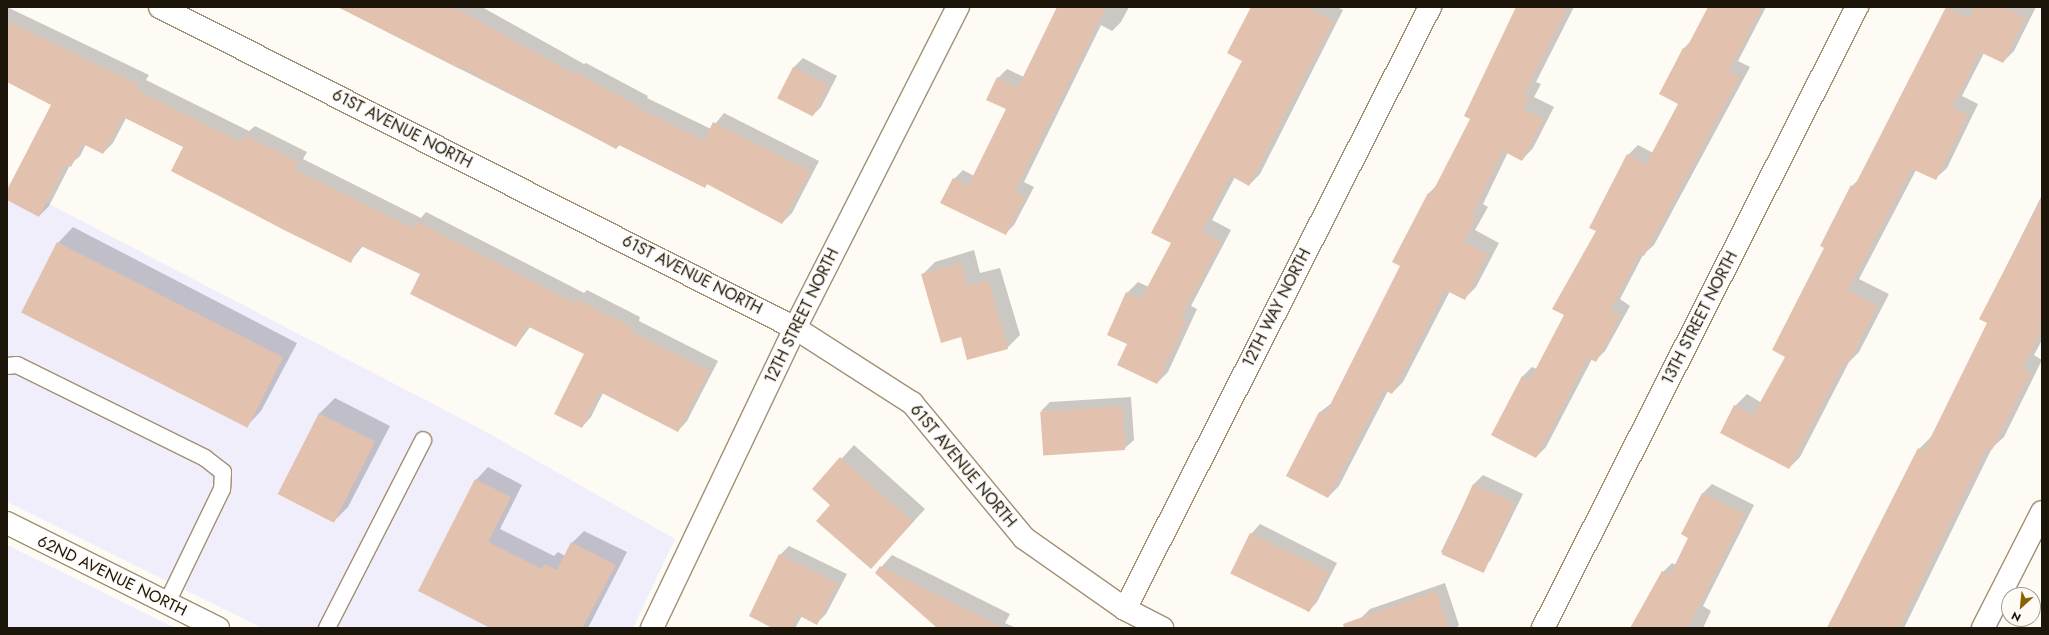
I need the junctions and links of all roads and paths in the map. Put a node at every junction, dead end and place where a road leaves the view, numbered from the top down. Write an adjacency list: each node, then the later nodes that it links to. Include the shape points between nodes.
1 (160, 7): 5 (street, 61ST AVENUE NORTH)
2 (958, 7): 5 (street, 12TH STREET NORTH)
3 (1430, 7): 11 (street, 12TH WAY NORTH)
4 (1857, 7): 16 (street, 13TH STREET NORTH)
5 (795, 328): 11 (street, 61ST AVENUE NORTH, via 912,403 1024,538); 14 (street, 12TH STREET NORTH)
6 (7, 366): 10 (lane, via 17,365 205,458 224,472 222,489)
7 (423, 440): 13 (lane)
8 (2042, 512): 17 (street)
9 (7, 523): 10 (street, 62ND AVENUE NORTH)
10 (167, 603): 12 (street, 62ND AVENUE NORTH)
11 (1125, 609): 15 (street, 61ST AVENUE NORTH)
12 (218, 628)
13 (327, 628)
14 (652, 628)
15 (1162, 628)
16 (1543, 628)
17 (1983, 628)

